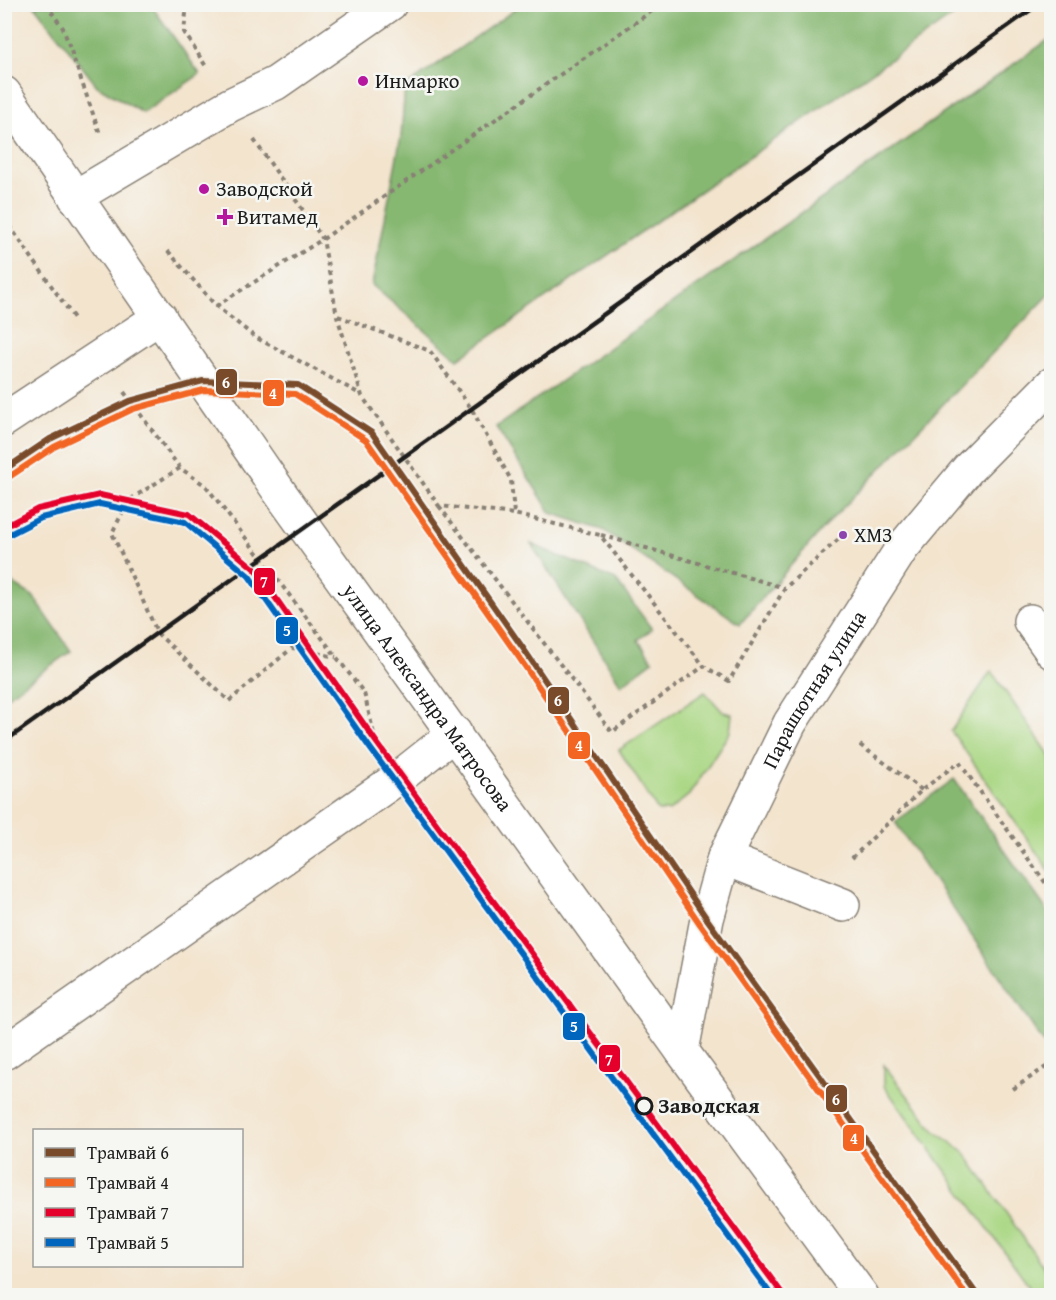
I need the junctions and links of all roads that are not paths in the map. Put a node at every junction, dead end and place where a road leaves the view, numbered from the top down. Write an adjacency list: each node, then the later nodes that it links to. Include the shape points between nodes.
1 (390, 4): 3 (street, via 276,83 230,105)
2 (4, 93): 3 (street, улица Александра Матросова)
3 (75, 197): 4 (street, улица Александра Матросова)
4 (159, 317): 6 (street); 9 (street, улица Александра Матросова, via 283,497)
5 (1052, 384): 10 (street, Парашютная улица, via 968,469 902,548 790,723)
6 (4, 420)
7 (1030, 621): 8 (street)
8 (1052, 652)
9 (455, 733): 12 (street, улица Александра Матросова); 13 (street, via 402,775)
10 (724, 858): 11 (street); 12 (street, Парашютная улица, via 707,920)
11 (843, 905)
12 (682, 1051): 14 (street, улица Александра Матросова)
13 (4, 1053)
14 (862, 1296)

